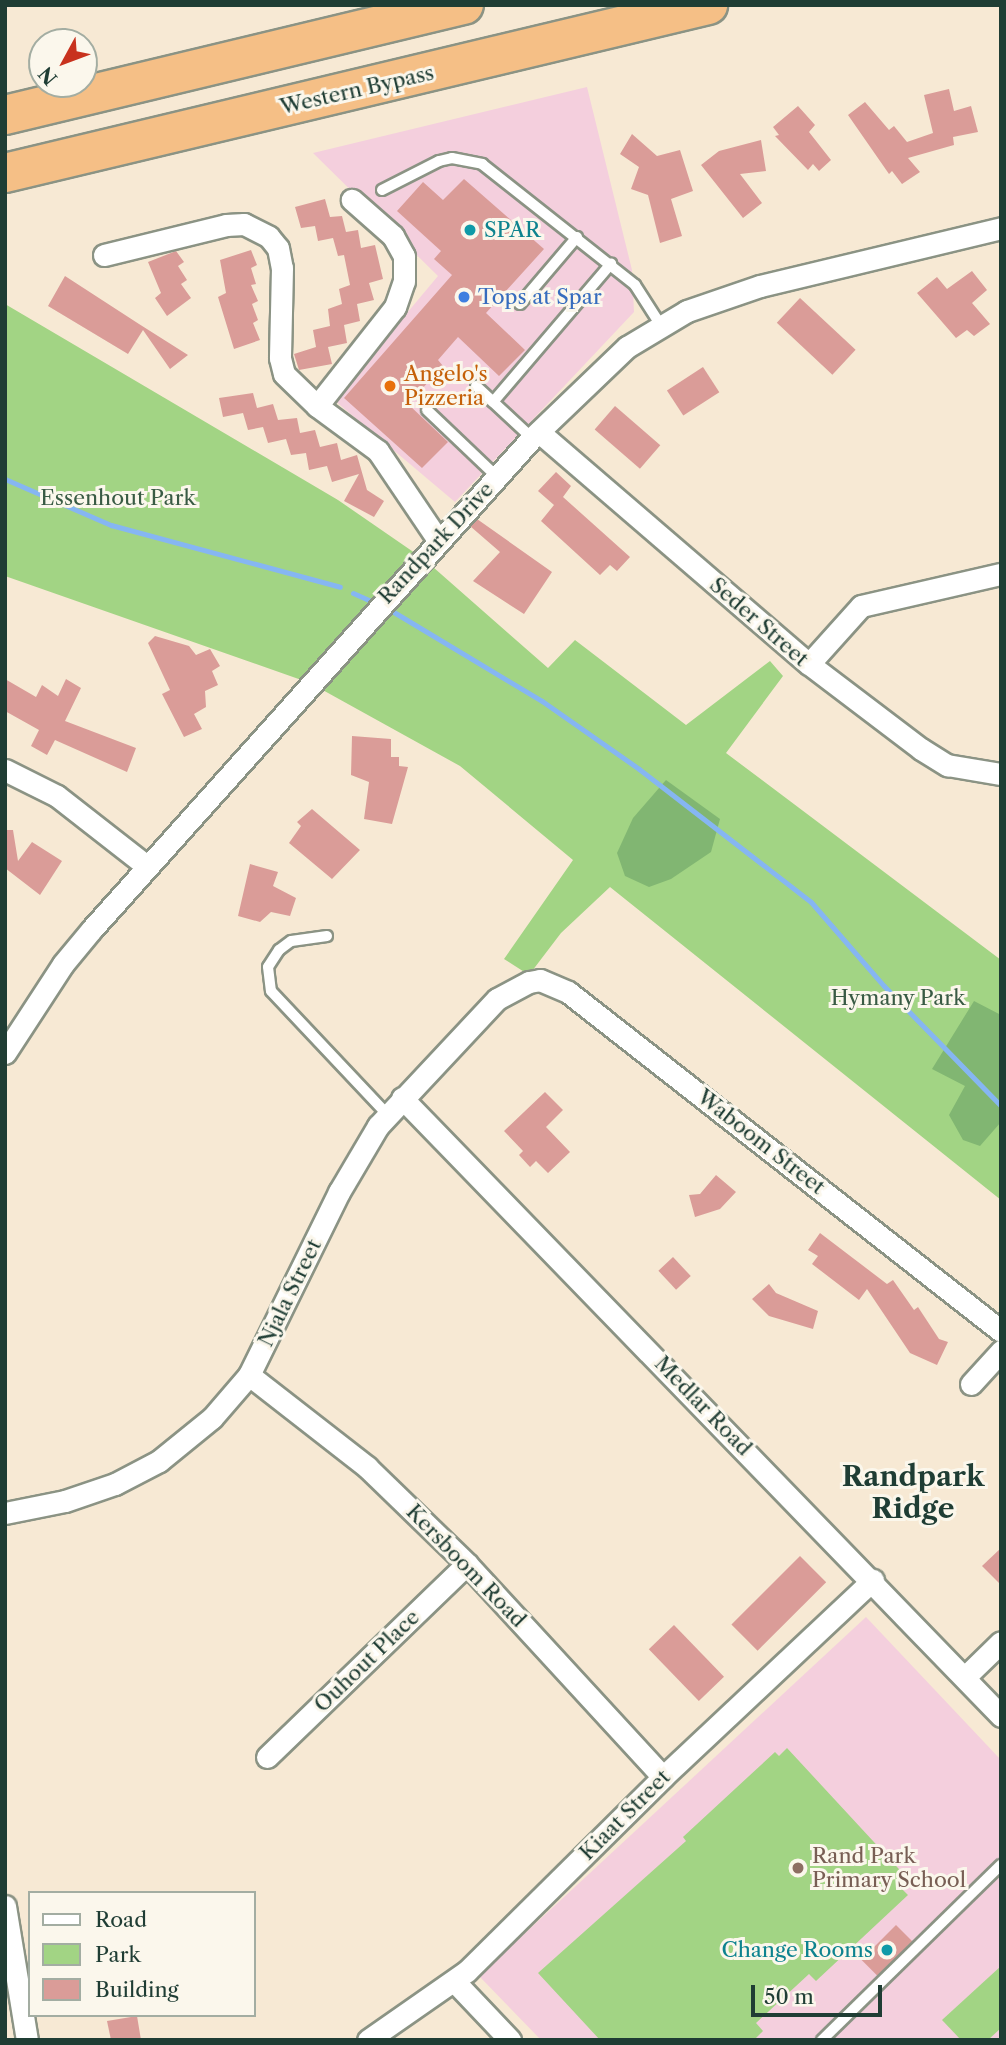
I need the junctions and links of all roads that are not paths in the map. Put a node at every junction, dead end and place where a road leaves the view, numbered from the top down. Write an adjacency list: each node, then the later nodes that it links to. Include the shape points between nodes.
1 (464, 5): 3 (highway)
2 (708, 5): 4 (highway, Western Bypass)
3 (5, 115)
4 (5, 173)
5 (382, 190): 8 (lane, via 439,161 465,159 506,178)
6 (352, 200): 15 (street, via 393,236 404,256 404,281 396,307)
7 (1001, 228): 12 (street, Randpark Drive, via 760,286)
8 (577, 237): 10 (lane); 11 (lane)
9 (104, 255): 15 (street, via 226,225 258,229 278,248 282,268 280,358 285,374)
10 (611, 264): 12 (lane, via 635,285); 14 (lane)
11 (520, 304)
12 (660, 324): 17 (street, Randpark Drive, via 594,376)
13 (476, 386): 14 (lane)
14 (493, 402): 17 (lane)
15 (317, 406): 19 (street, via 378,451)
16 (426, 410): 18 (lane)
17 (536, 435): 18 (street, Randpark Drive); 21 (street, Seder Street)
18 (497, 477): 19 (street, Randpark Drive)
19 (438, 540): 24 (street, Randpark Drive)
20 (1001, 574): 21 (street, via 860,606)
21 (808, 664): 23 (street, Seder Street, via 947,765)
22 (5, 770): 24 (street, via 57,796)
23 (1001, 774)
24 (148, 867): 27 (street, Randpark Drive, via 62,964)
25 (327, 936): 29 (lane, via 291,942 279,950 268,967 271,991)
26 (511, 988): 28 (street, Njala Street); 30 (street, Waboom Street, via 540,981 568,992)
27 (5, 1053)
28 (402, 1098): 29 (street, Njala Street); 36 (street, Medlar Road)
29 (387, 1115): 32 (street, Njala Street, via 340,1192)
30 (1001, 1331)
31 (1001, 1351): 33 (street)
32 (249, 1375): 34 (street, Njala Street, via 195,1435 159,1461 102,1491); 35 (street, Kersboom Road, via 367,1466)
33 (971, 1384)
34 (5, 1513)
35 (467, 1564): 40 (street, Ouhout Place); 41 (street, Kersboom Road)
36 (873, 1580): 38 (street, Medlar Road); 41 (street, Kiaat Street)
37 (1001, 1642): 38 (street)
38 (965, 1677): 39 (street, Medlar Road)
39 (1001, 1716)
40 (267, 1757)
41 (663, 1777): 44 (street, Kiaat Street)
42 (1001, 1865): 48 (lane)
43 (5, 1906): 45 (street)
44 (455, 1982): 46 (street, Kiaat Street); 47 (street)
45 (27, 2040)
46 (368, 2040)
47 (510, 2040)
48 (822, 2040)

